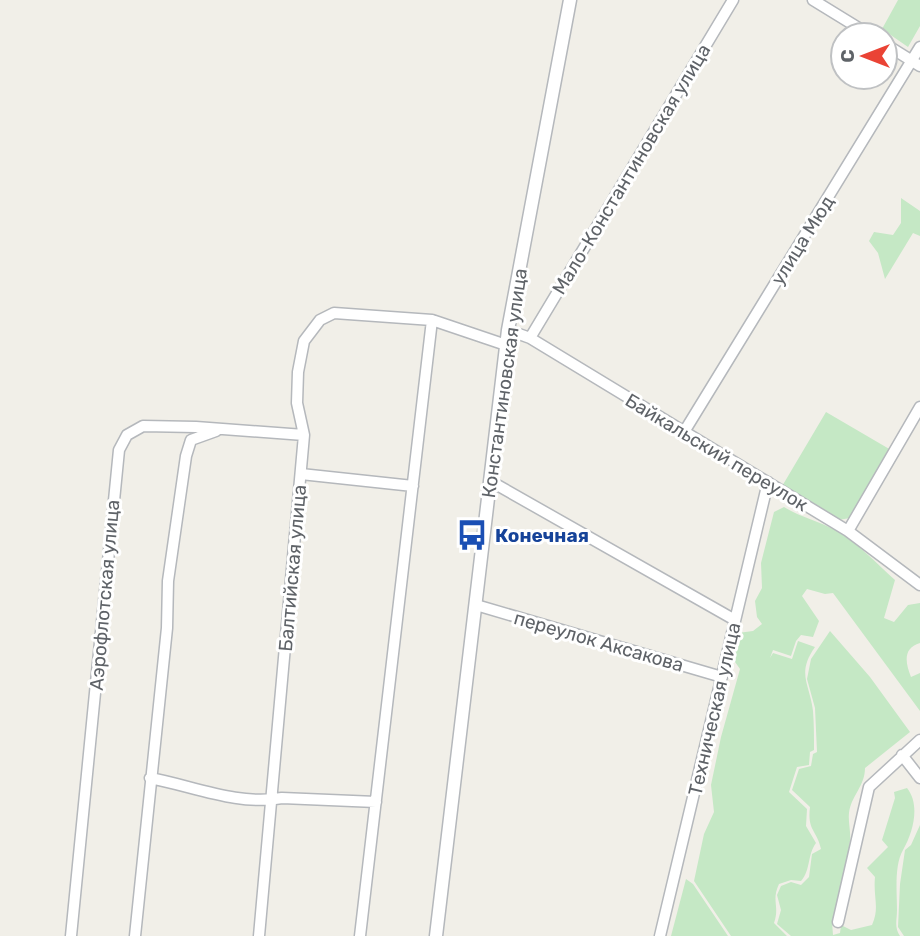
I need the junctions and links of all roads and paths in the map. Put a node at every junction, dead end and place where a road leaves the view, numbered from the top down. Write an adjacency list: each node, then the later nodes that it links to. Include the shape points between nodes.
1 (570, 0): 9 (street, Константиновская улица)
2 (733, 0): 10 (street, Мало-Константиновская улица)
3 (813, 0): 4 (street)
4 (847, 21)
5 (920, 47): 7 (street, улица Мюд)
6 (899, 53): 7 (street)
7 (916, 63): 14 (street, улица Мюд)
8 (432, 320): 11 (street, Балтийская улица); 15 (street, Балтийская улица, via 334,313 320,320 304,341 298,372 297,403); 19 (street)
9 (508, 330): 10 (street, Байкальский переулок); 11 (street, Константиновская улица)
10 (530, 338): 14 (street, Байкальский переулок)
11 (506, 345): 17 (street, Константиновская улица)
12 (920, 407): 20 (street)
13 (223, 430): 15 (street, Аэрофлотская улица); 27 (street, via 191,440 186,456 168,581); 32 (street, Аэрофлотская улица, via 143,426 127,435 119,450)
14 (684, 432): 18 (street, Байкальский переулок)
15 (304, 435): 16 (street, Балтийская улица)
16 (301, 474): 19 (street); 29 (street, Балтийская улица)
17 (490, 481): 22 (street, Константиновская улица); 23 (street)
18 (768, 482): 20 (street, Байкальский переулок); 23 (street, Техническая улица)
19 (413, 486): 30 (street)
20 (848, 531): 21 (street, Байкальский переулок)
21 (920, 586)
22 (475, 605): 24 (street, переулок Аксакова); 36 (street, Константиновская улица)
23 (736, 620): 24 (street, Техническая улица)
24 (722, 677): 37 (street, Техническая улица)
25 (920, 740): 26 (street)
26 (902, 755): 28 (street); 31 (street, via 869,788)
27 (150, 778): 29 (street, via 225,796); 33 (street)
28 (920, 778)
29 (271, 800): 30 (street); 34 (street, Балтийская улица)
30 (376, 802): 35 (street)
31 (838, 922)
32 (71, 936)
33 (135, 936)
34 (259, 936)
35 (360, 936)
36 (436, 936)
37 (660, 936)

